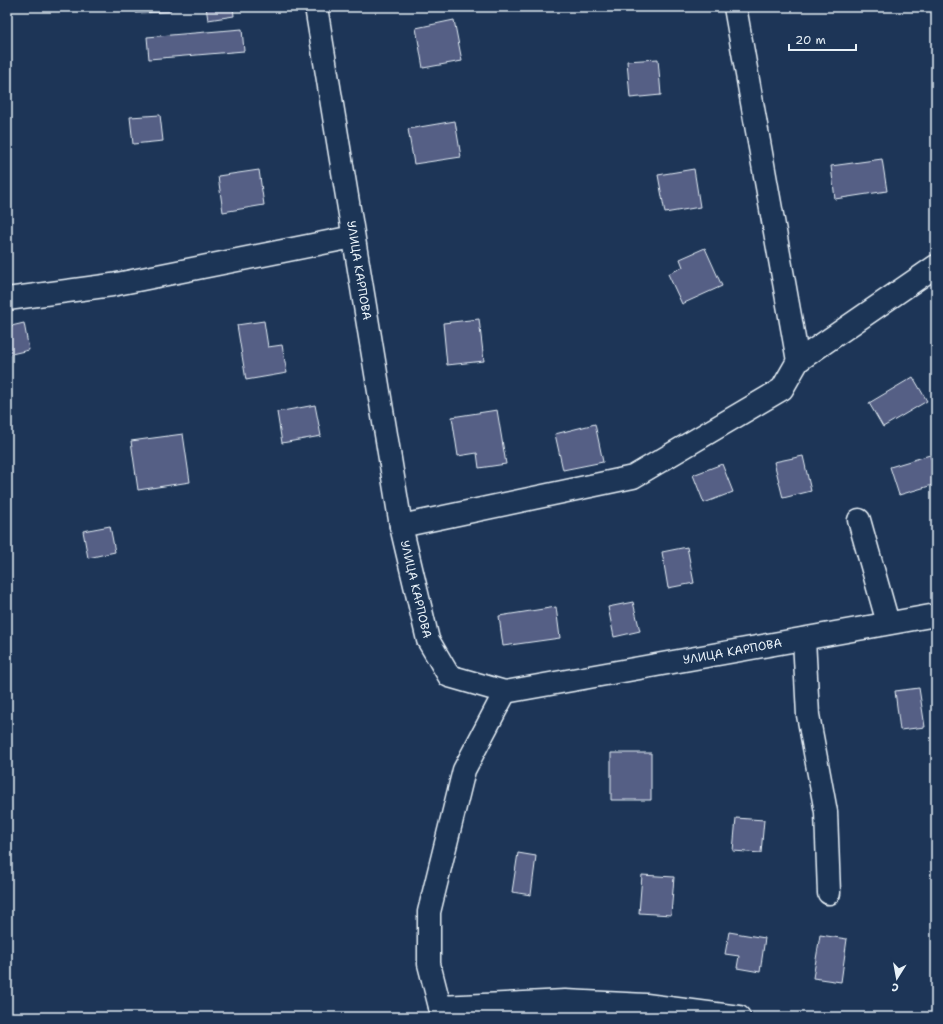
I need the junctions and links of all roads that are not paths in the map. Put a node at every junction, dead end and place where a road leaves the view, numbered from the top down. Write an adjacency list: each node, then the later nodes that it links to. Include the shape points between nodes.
1 (316, 7): 3 (street, УЛИЦА КАРПОВА)
2 (734, 7): 6 (street)
3 (353, 237): 5 (street, via 112,284); 8 (street, УЛИЦА КАРПОВА)
4 (936, 266): 6 (street)
5 (7, 299)
6 (798, 362): 8 (street, via 782,389 633,477)
7 (859, 520): 10 (street)
8 (401, 526): 12 (street, УЛИЦА КАРПОВА, via 428,640 449,676)
9 (936, 615): 10 (street, УЛИЦА КАРПОВА)
10 (888, 623): 11 (street, УЛИЦА КАРПОВА)
11 (804, 639): 12 (street, УЛИЦА КАРПОВА); 13 (street, via 808,715 826,812)
12 (505, 692): 14 (street, via 464,770 429,912 428,964)
13 (829, 893)
14 (444, 1012): 15 (street, via 565,1001 646,1005)
15 (739, 1017)

